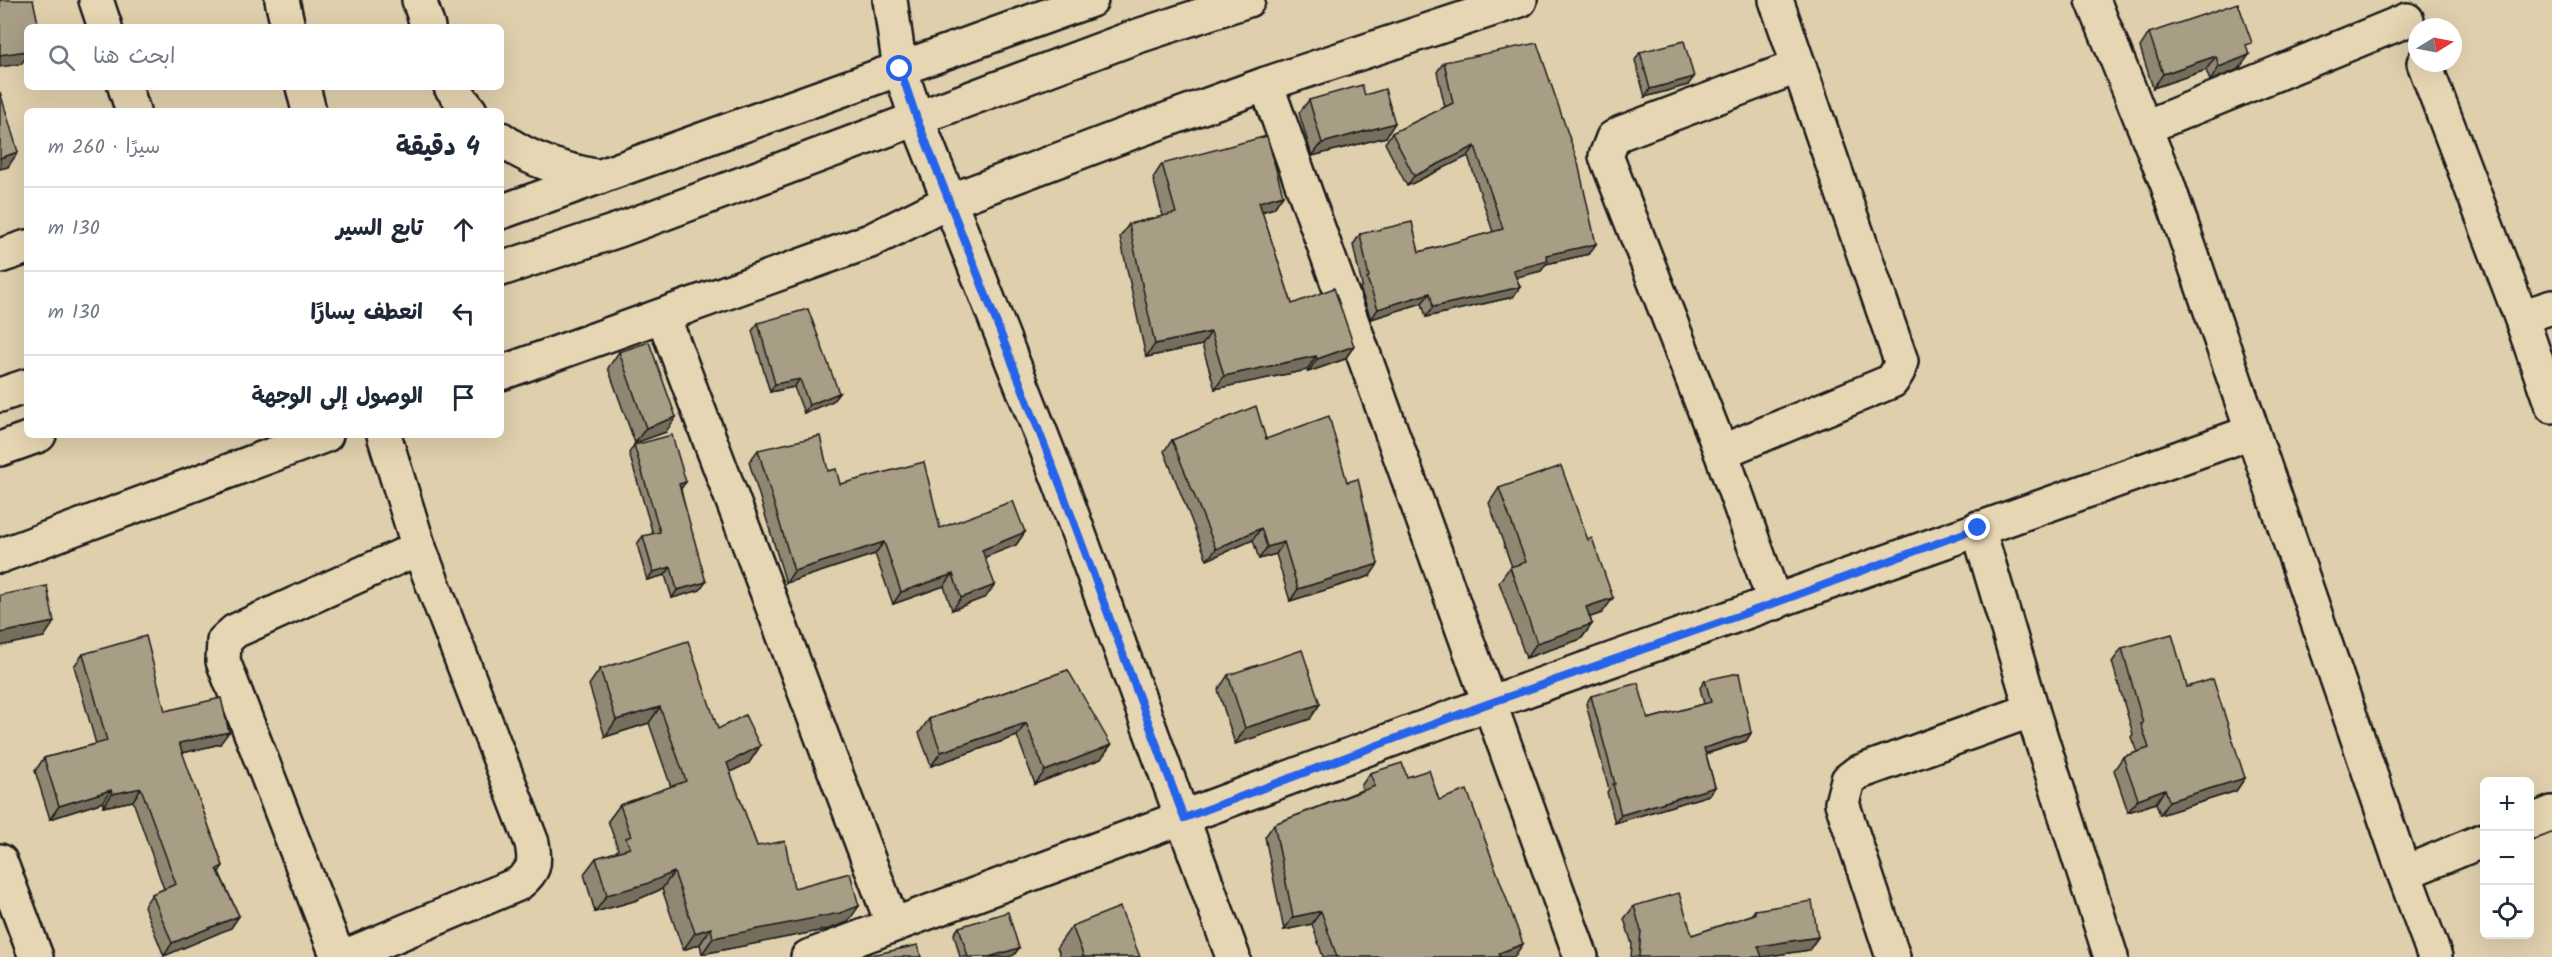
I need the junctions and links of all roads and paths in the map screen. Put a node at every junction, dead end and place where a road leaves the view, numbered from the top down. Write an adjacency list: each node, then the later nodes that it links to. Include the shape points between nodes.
1 (96, 0): 12 (main road)
2 (282, 0): 13 (main road)
3 (419, 0): 14 (main road)
4 (890, 0): 16 (main road)
5 (1092, 0): 16 (main road)
6 (1248, 0): 27 (main road, via 1132,38)
7 (1521, 0): 10 (main road)
8 (1776, 0): 15 (main road)
9 (2093, 0): 28 (main road)
10 (1449, 11): 18 (main road)
11 (2408, 22): 28 (main road)
12 (104, 24)
13 (287, 24)
14 (427, 24)
15 (1799, 66): 48 (main road, via 1901,361 1899,371 1892,381); 48 (main road, via 1621,134 1608,145 1606,156)
16 (900, 69): 27 (main road); 30 (main road)
17 (2427, 72): 38 (main road)
18 (1266, 84): 31 (main road); 53 (main road)
19 (126, 90): 23 (main road)
20 (304, 90): 24 (main road)
21 (450, 90): 25 (main road)
22 (452, 90): 26 (main road)
23 (133, 108)
24 (308, 108)
25 (452, 108)
26 (467, 108)
27 (917, 119): 31 (main road); 35 (main road, via 619,230)
28 (2146, 127): 43 (main road)
29 (504, 141): 30 (main road, via 538,160)
30 (599, 177): 32 (main road)
31 (950, 201): 37 (main road, via 870,241); 56 (main road)
32 (504, 211)
33 (24, 248): 34 (main road)
34 (0, 256)
35 (504, 265)
36 (2552, 307): 38 (main road)
37 (663, 316): 39 (main road); 61 (main road)
38 (2521, 317): 42 (main road)
39 (504, 372)
40 (24, 387): 41 (main road)
41 (0, 395)
42 (2552, 406)
43 (2252, 432): 49 (main road); 60 (main road)
44 (31, 438): 47 (main road)
45 (318, 438): 51 (main road)
46 (385, 438): 50 (main road)
47 (0, 449)
48 (1721, 452): 52 (main road)
49 (1978, 528): 52 (main road); 54 (main road)
50 (419, 548): 63 (main road, via 235,631 224,641 223,660); 64 (main road, via 535,857 531,873 518,884)
51 (0, 556)
52 (1775, 603): 53 (main road)
53 (1487, 704): 56 (main road); 67 (main road)
54 (2032, 710): 68 (main road, via 1857,772 1848,780 1842,803); 69 (main road)
55 (2552, 813): 57 (main road)
56 (1184, 818): 61 (main road); 66 (main road)
57 (2534, 820)
58 (2480, 842): 60 (main road)
59 (0, 861): 62 (main road)
60 (2404, 873): 70 (main road)
61 (893, 925): 65 (main road)
62 (36, 957)
63 (338, 957)
64 (344, 957)
65 (808, 957)
66 (1233, 957)
67 (1581, 957)
68 (1893, 957)
69 (2111, 957)
70 (2435, 957)

